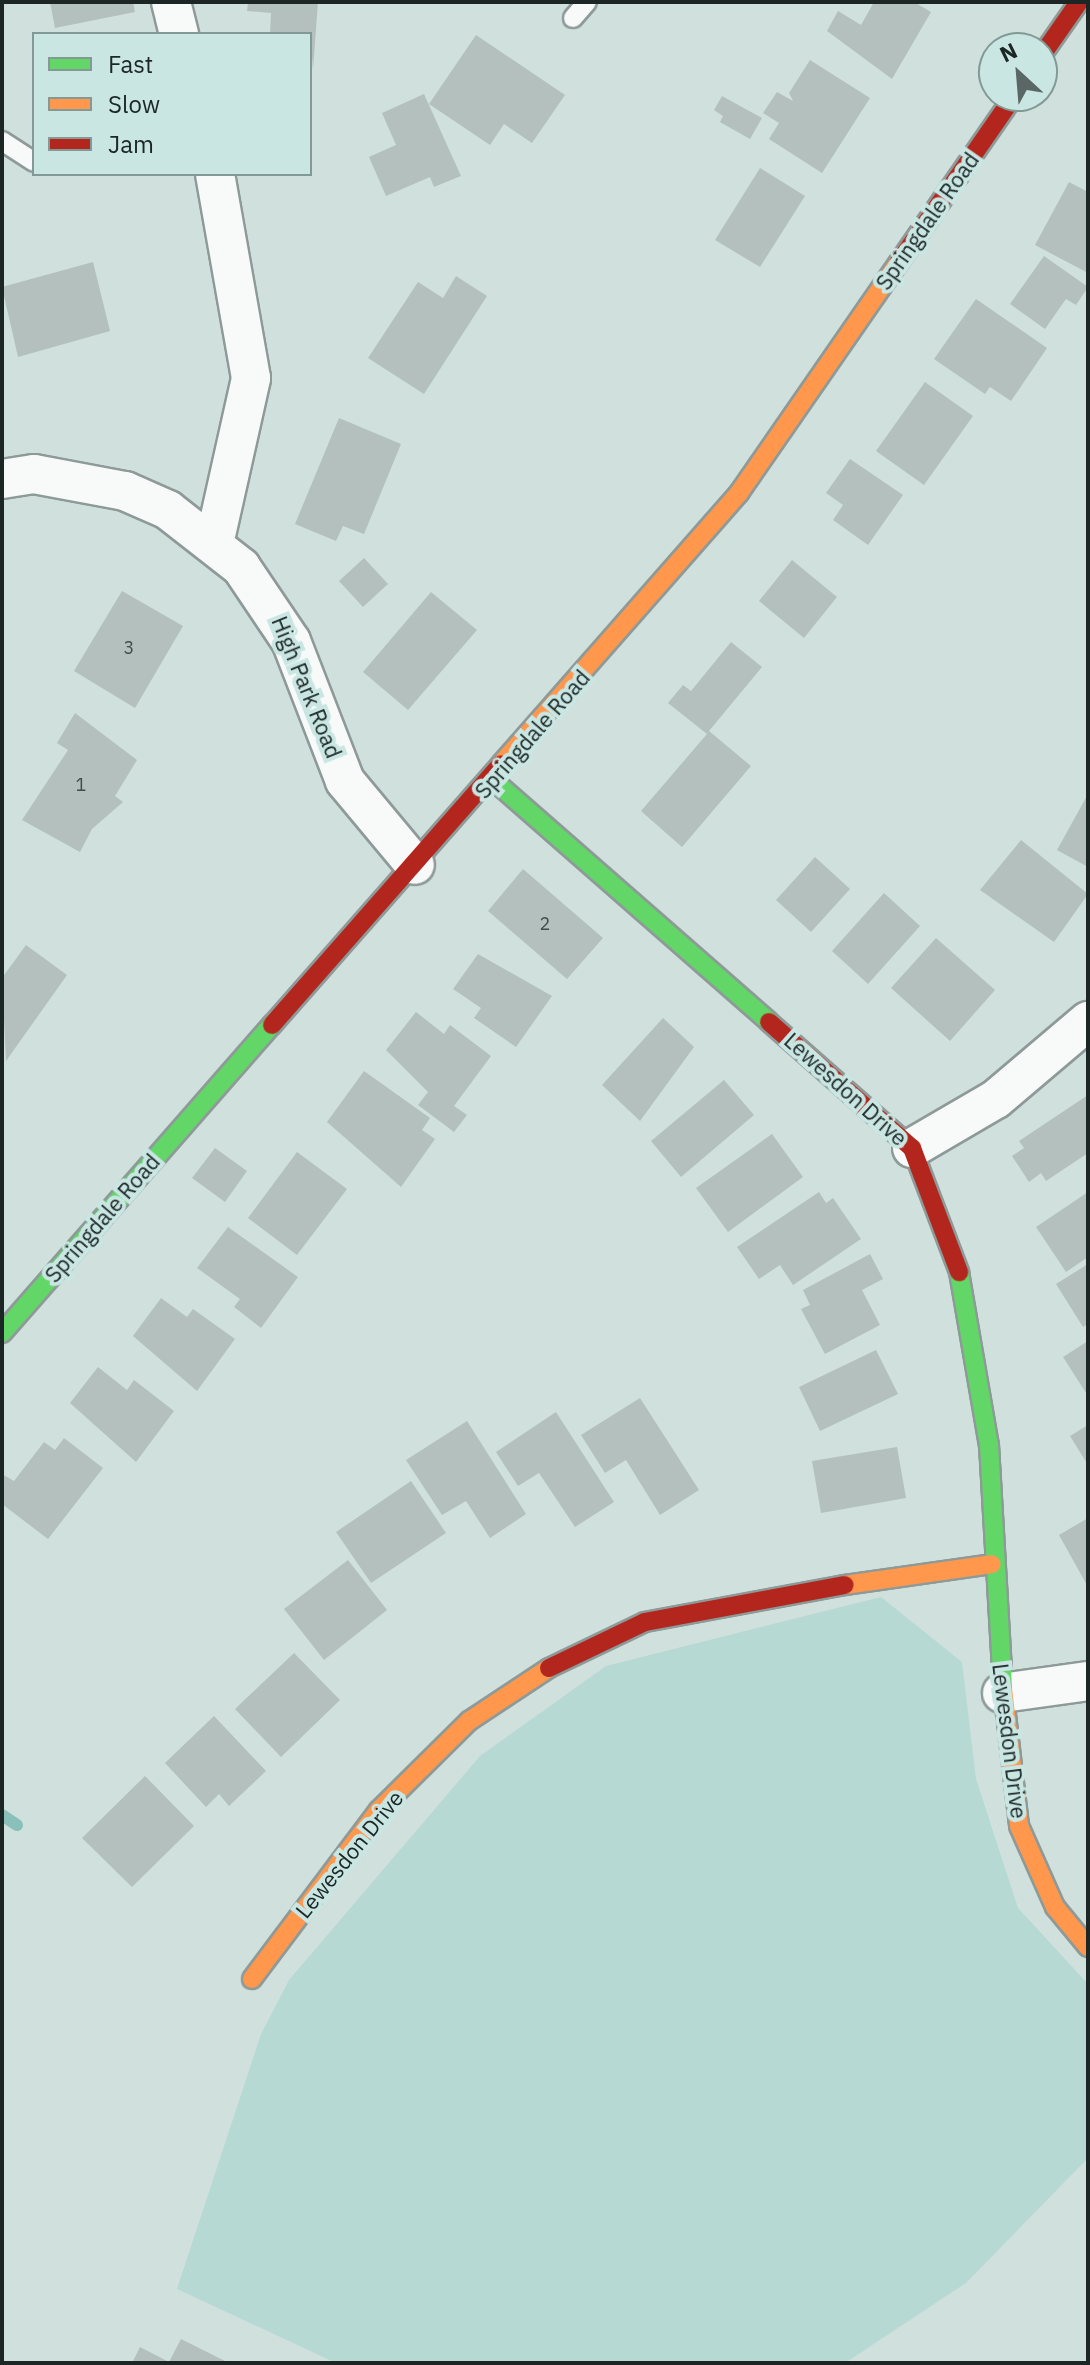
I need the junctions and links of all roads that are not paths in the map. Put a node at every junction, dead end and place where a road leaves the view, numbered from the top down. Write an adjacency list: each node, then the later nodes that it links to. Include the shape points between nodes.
1 (171, 2): 5 (street)
2 (587, 2): 4 (lane)
3 (1079, 2): 6 (street)
4 (573, 18)
5 (178, 32)
6 (1058, 32)
7 (1003, 112): 13 (street, Springdale Road, via 739,493)
8 (2, 141): 9 (lane)
9 (32, 161)
10 (215, 176): 12 (street, via 251,378)
11 (2, 479): 12 (street, High Park Road, via 34,474 125,491)
12 (214, 544): 14 (street, High Park Road, via 267,595 345,781)
13 (493, 780): 14 (street, Springdale Road); 16 (street, Lewesdon Drive)
14 (415, 865): 17 (street, Springdale Road)
15 (1088, 1021): 16 (street, via 996,1099)
16 (912, 1148): 18 (street, Lewesdon Drive, via 951,1235 974,1339 989,1445)
17 (2, 1333)
18 (992, 1564): 20 (street, Lewesdon Drive); 22 (street, Lewesdon Drive, via 730,1601 645,1622 562,1659 469,1721 379,1810)
19 (1088, 1681): 20 (street)
20 (1002, 1693): 21 (street, Lewesdon Drive, via 1019,1826 1055,1907)
21 (1088, 1947)
22 (252, 1979)

